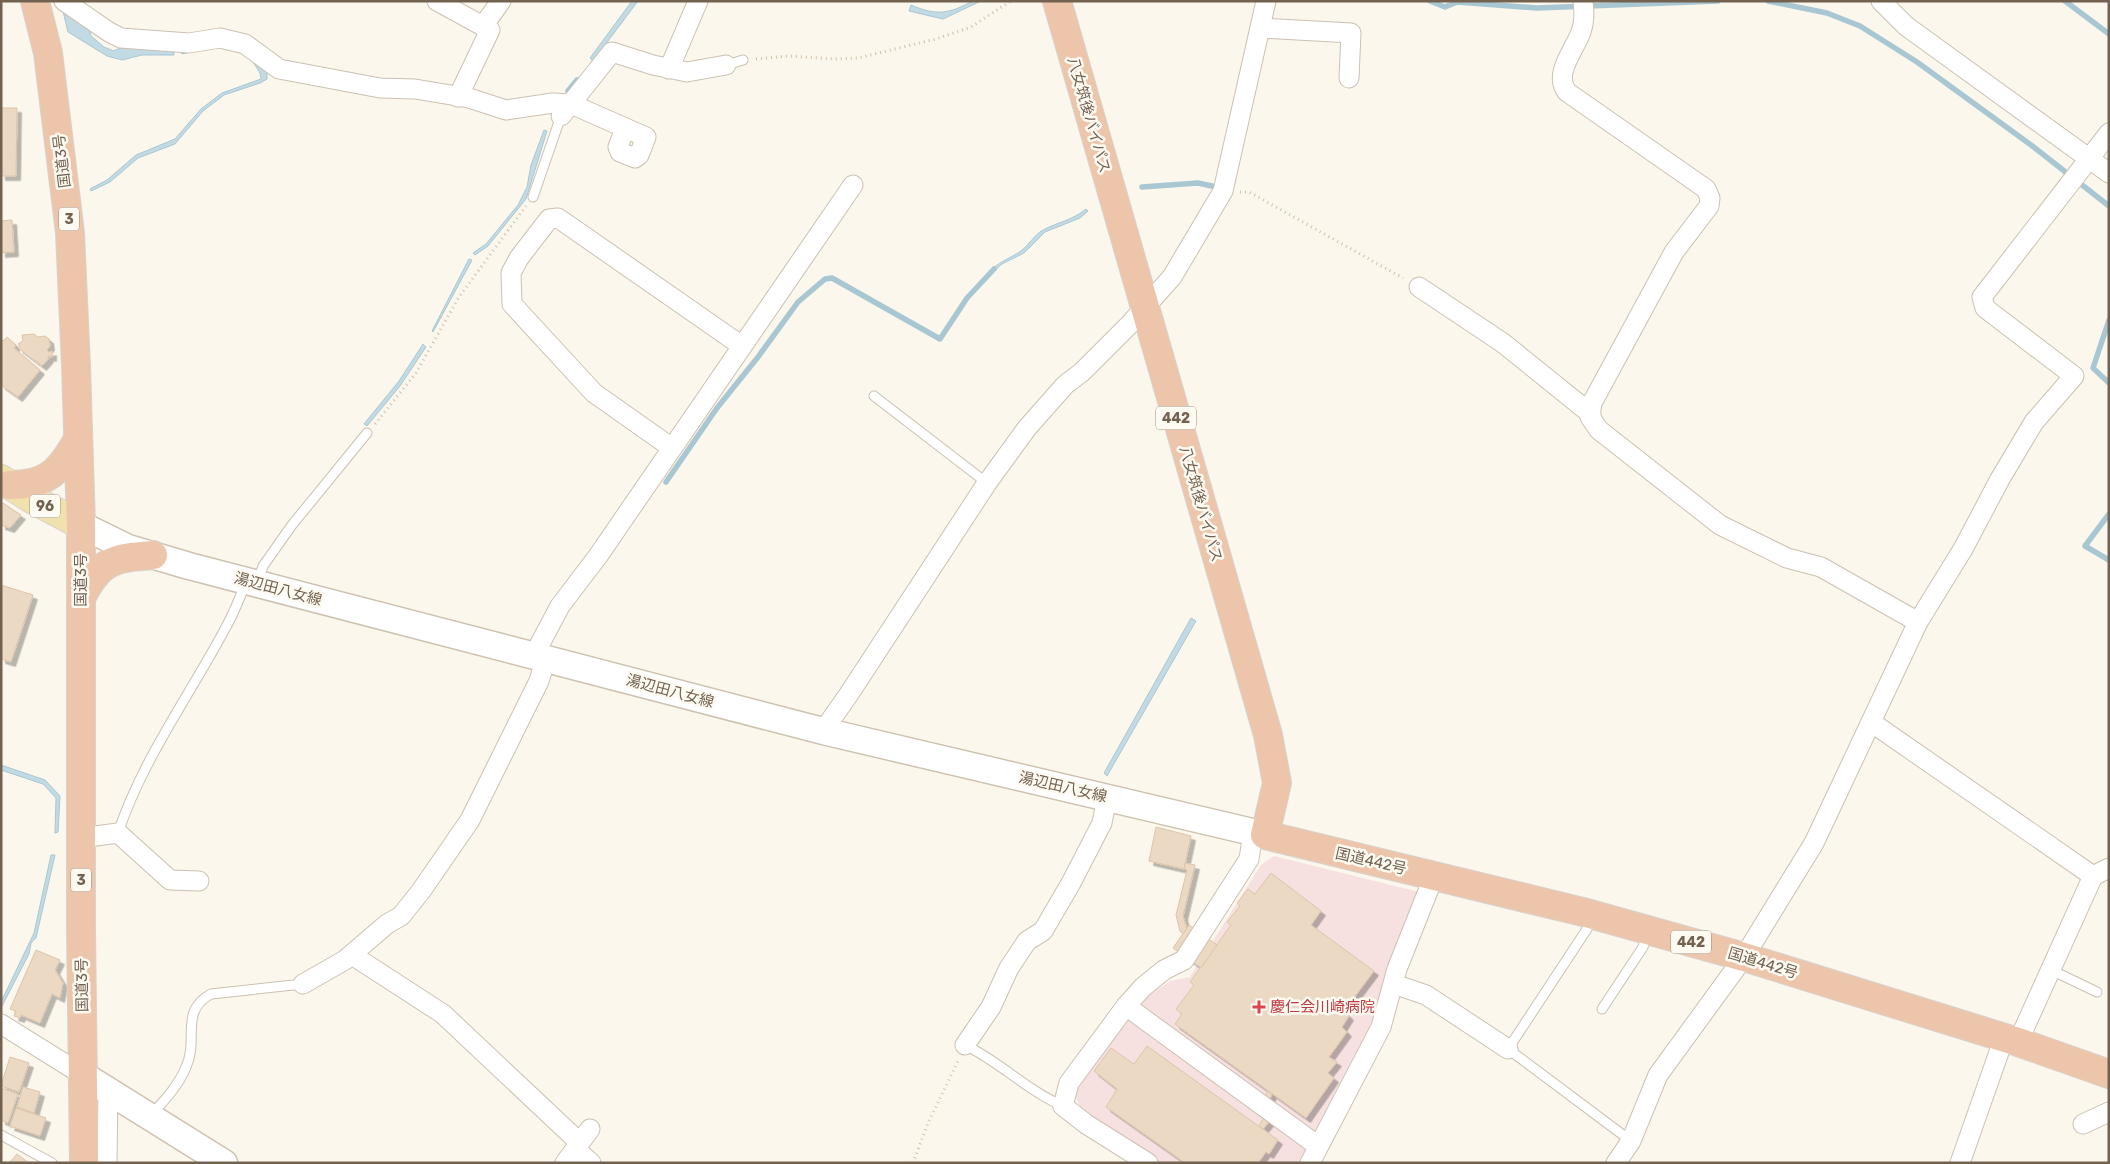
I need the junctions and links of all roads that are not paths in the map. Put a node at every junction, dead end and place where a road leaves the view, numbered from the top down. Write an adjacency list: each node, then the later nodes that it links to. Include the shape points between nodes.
1 (35, 1): 29 (highway, 国道3号 / 3, via 48,54 70,233)
2 (64, 1): 15 (street, via 122,38 189,43 220,38 244,44 279,69 380,88 414,89)
3 (437, 1): 10 (street)
4 (501, 1): 10 (street)
5 (698, 1): 13 (street)
6 (1057, 1): 24 (highway, 八女筑後バイパス / 442)
7 (1266, 1): 11 (street)
8 (1583, 1): 27 (street, via 1581,32 1561,76 1561,85 1566,92 1706,189 1710,198 1709,206 1674,252 1592,403)
9 (1881, 1): 19 (street, via 1906,26)
10 (483, 26): 15 (street, via 490,30)
11 (1260, 28): 14 (street, via 1351,33); 24 (street, via 1223,191 1172,277)
12 (735, 62): 13 (street, via 687,72)
13 (669, 68): 16 (street, via 612,52)
14 (1349, 78)
15 (458, 97): 16 (street, via 506,110 553,103)
16 (566, 110): 17 (street); 22 (lane)
17 (625, 128)
18 (2109, 133): 19 (street)
19 (2089, 159): 20 (street); 37 (street, via 1982,297 1984,308 2074,376 2034,422)
20 (2109, 173)
21 (853, 185): 25 (street)
22 (532, 197)
23 (1419, 287): 27 (street, via 1503,343)
24 (1145, 308): 32 (street, via 1082,372 1065,384 1027,428); 43 (highway, 八女筑後バイパス / 442, via 1268,736 1278,782)
25 (742, 346): 30 (street); 30 (street, via 558,218 549,219 519,258 511,273 512,304 594,393)
26 (874, 396): 32 (lane)
27 (1591, 414): 37 (street, via 1599,430 1720,525 1787,558 1821,567)
28 (367, 433): 35 (lane, via 292,525)
29 (78, 440): 31 (highway, via 52,475 32,483); 33 (highway, 国道3号 / 3)
30 (672, 448): 38 (street, via 560,606)
31 (6, 482): 33 (main road, 96)
32 (987, 483): 40 (street)
33 (81, 525): 34 (main road, 湯辺田八女線, via 128,548); 36 (highway, 国道3号 / 3)
34 (153, 555): 35 (main road, 湯辺田八女線); 36 (highway, via 118,559 108,564 89,582)
35 (252, 582): 38 (main road, 湯辺田八女線); 42 (lane, via 150,761)
36 (81, 598): 44 (highway, 国道3号 / 3)
37 (1918, 622): 39 (street)
38 (540, 657): 40 (main road, 湯辺田八女線); 50 (street, via 539,681 470,820 401,916)
39 (1871, 722): 45 (street); 51 (street, via 1814,843)
40 (823, 730): 41 (main road, 湯辺田八女線)
41 (1106, 798): 43 (main road, 湯辺田八女線); 60 (street, via 1102,823 1071,883 1043,931 1027,941 1009,968 991,1007)
42 (118, 833): 44 (street); 47 (street, via 170,880)
43 (1259, 834): 46 (highway, 国道442号 / 442); 56 (street, via 1248,859 1184,960 1164,970)
44 (81, 838): 63 (highway, 国道3号 / 3)
45 (2101, 872): 52 (street)
46 (1434, 876): 49 (highway, 国道442号 / 442); 54 (street, via 1396,969)
47 (199, 881)
48 (1587, 929): 61 (lane)
49 (1648, 930): 51 (highway, 国道442号 / 442); 57 (lane, via 1643,947)
50 (352, 955): 53 (street); 71 (street, via 443,1014)
51 (1744, 957): 59 (highway, 国道442号 / 442); 70 (street, via 1658,1075)
52 (2051, 970): 55 (lane); 59 (street)
53 (303, 984): 67 (lane, via 211,994 200,1000 193,1012 187,1066)
54 (1394, 984): 61 (street, via 1426,995); 72 (street, via 1381,1027)
55 (2097, 992)
56 (1126, 1006): 65 (street, via 1069,1083); 72 (street)
57 (1602, 1009)
58 (1, 1024): 63 (street)
59 (2011, 1040): 62 (highway, 国道442号 / 442); 81 (street)
60 (965, 1045): 65 (lane)
61 (1508, 1049): 70 (lane)
62 (2109, 1074)
63 (83, 1075): 64 (main road); 74 (highway, 国道3号 / 3)
64 (108, 1091): 67 (main road); 75 (street)
65 (1063, 1106): 78 (street)
66 (2109, 1112): 68 (street)
67 (150, 1117): 76 (main road)
68 (2082, 1124)
69 (1, 1134): 73 (lane)
70 (1631, 1141): 80 (street)
71 (578, 1146): 77 (street)
72 (1318, 1146): 79 (street)
73 (52, 1163)
74 (84, 1163)
75 (107, 1163)
76 (224, 1163)
77 (591, 1163)
78 (1148, 1163)
79 (1310, 1163)
80 (1616, 1163)
81 (1960, 1163)

